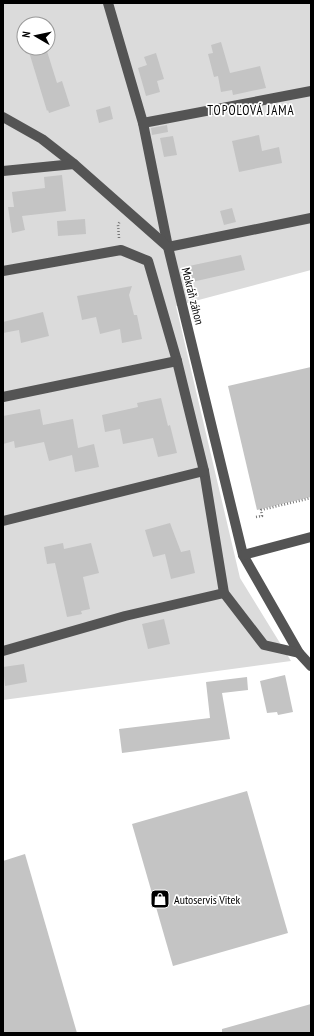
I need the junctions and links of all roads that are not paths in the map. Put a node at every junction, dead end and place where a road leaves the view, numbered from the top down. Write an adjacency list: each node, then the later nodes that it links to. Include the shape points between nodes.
1 (108, 3): 4 (street, Mokráň záhon)
2 (311, 91): 4 (street)
3 (3, 117): 5 (street, via 42,139)
4 (143, 123): 8 (street, Mokráň záhon)
5 (74, 164): 6 (street); 8 (street)
6 (3, 171)
7 (311, 218): 8 (street)
8 (168, 248): 15 (street, Mokráň záhon)
9 (3, 271): 10 (street, via 121,250 148,261)
10 (177, 360): 11 (street); 12 (street)
11 (3, 397)
12 (204, 471): 13 (street); 16 (street)
13 (3, 521)
14 (311, 536): 15 (street)
15 (243, 555): 18 (street, Mokráň záhon)
16 (224, 593): 17 (street, via 125,616); 18 (street, via 264,645)
17 (3, 651)
18 (299, 653): 19 (street, Mokráň záhon)
19 (311, 666)

